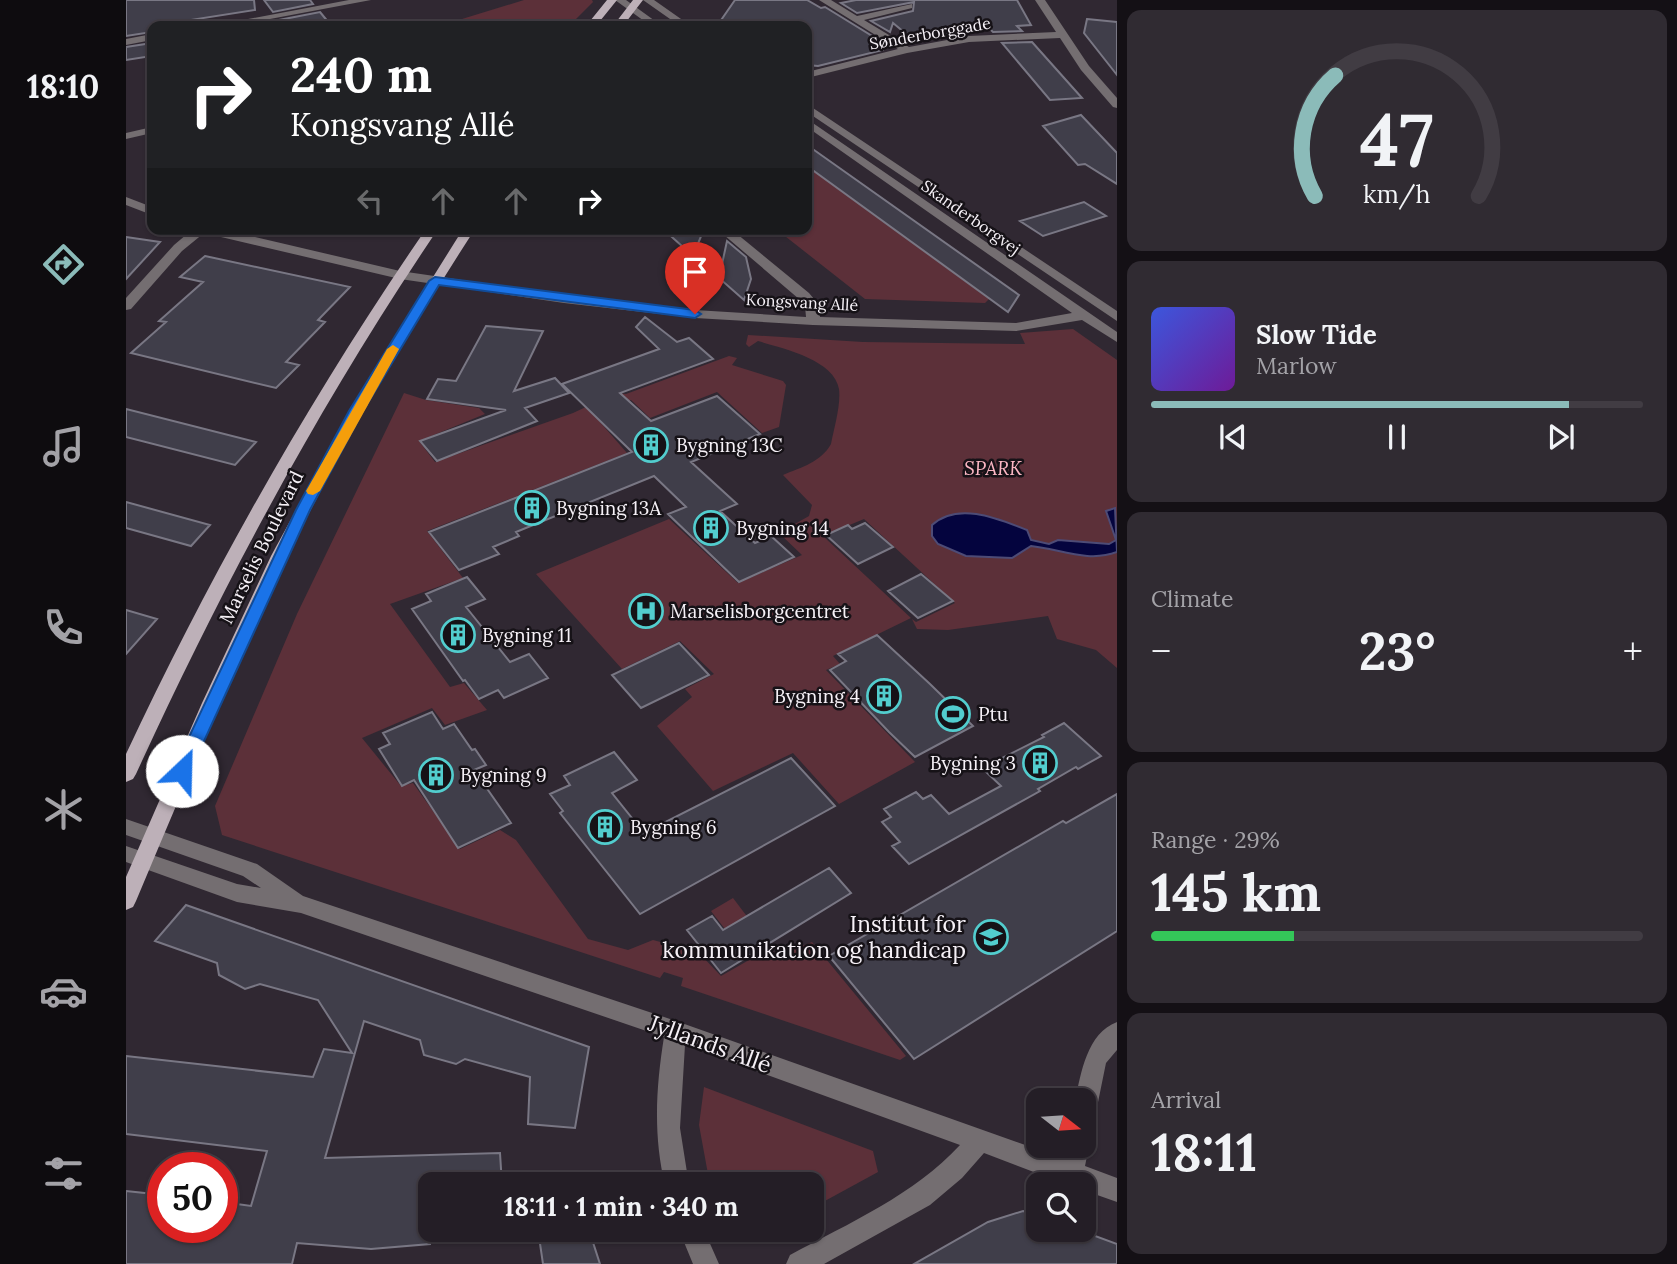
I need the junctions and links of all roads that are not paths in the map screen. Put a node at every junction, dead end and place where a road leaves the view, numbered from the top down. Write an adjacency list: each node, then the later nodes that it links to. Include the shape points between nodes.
1 (366, 0): 10 (street)
2 (612, 0): 11 (main road)
3 (620, 0): 7 (street)
4 (648, 0): 14 (street)
5 (824, 0): 9 (street)
6 (1040, 0): 15 (street)
7 (635, 4): 12 (main road); 13 (street)
8 (909, 6): 9 (street)
9 (855, 19): 18 (street)
10 (245, 21)
11 (595, 21)
12 (622, 21)
13 (652, 21)
14 (679, 21)
15 (1061, 35): 18 (street, Sønderborggade, via 969,39); 20 (street)
16 (147, 38): 17 (street)
17 (126, 42)
18 (907, 50): 19 (street, Sønderborggade)
19 (812, 74)
20 (1117, 105)
21 (812, 110): 36 (street, Skanderborgvej)
22 (812, 125): 35 (street, Skanderborgvej)
23 (147, 131): 24 (street)
24 (126, 136)
25 (126, 201): 26 (street)
26 (147, 209)
27 (196, 235): 34 (street)
28 (229, 235): 32 (street)
29 (428, 235): 32 (main road, Marselis Boulevard)
30 (465, 235): 33 (main road, Marselis Boulevard)
31 (730, 235): 37 (street, via 804,296 812,305)
32 (400, 275): 33 (street, Kongsvang Allé); 39 (main road, Marselis Boulevard, via 274,483)
33 (435, 281): 37 (street, Kongsvang Allé, via 695,314); 41 (main road, Marselis Boulevard, via 356,411 303,510)
34 (126, 306)
35 (1084, 315): 37 (street, Kongsvang Allé, via 1016,327); 38 (street, Skanderborgvej)
36 (1117, 317)
37 (813, 321)
38 (1117, 338)
39 (126, 774)
40 (126, 827): 41 (street, Jyllands Allé)
41 (154, 837): 42 (main road, Marselis Boulevard); 44 (street, Jyllands Allé, via 250,870)
42 (135, 857): 43 (main road, Marselis Boulevard); 44 (street, Jyllands Allé, via 237,893)
43 (126, 901)
44 (301, 904): 45 (street, Jyllands Allé)
45 (676, 1031): 48 (street, Jyllands Allé); 49 (street, via 667,1109)
46 (1117, 1032): 47 (street, via 1096,1059)
47 (1090, 1088)
48 (978, 1142): 50 (street, Jyllands Allé); 55 (street, via 920,1196)
49 (673, 1172)
50 (1065, 1172)
51 (1096, 1183): 52 (street, Jyllands Allé)
52 (1117, 1190)
53 (696, 1242): 54 (street)
54 (706, 1264)
55 (799, 1264)

